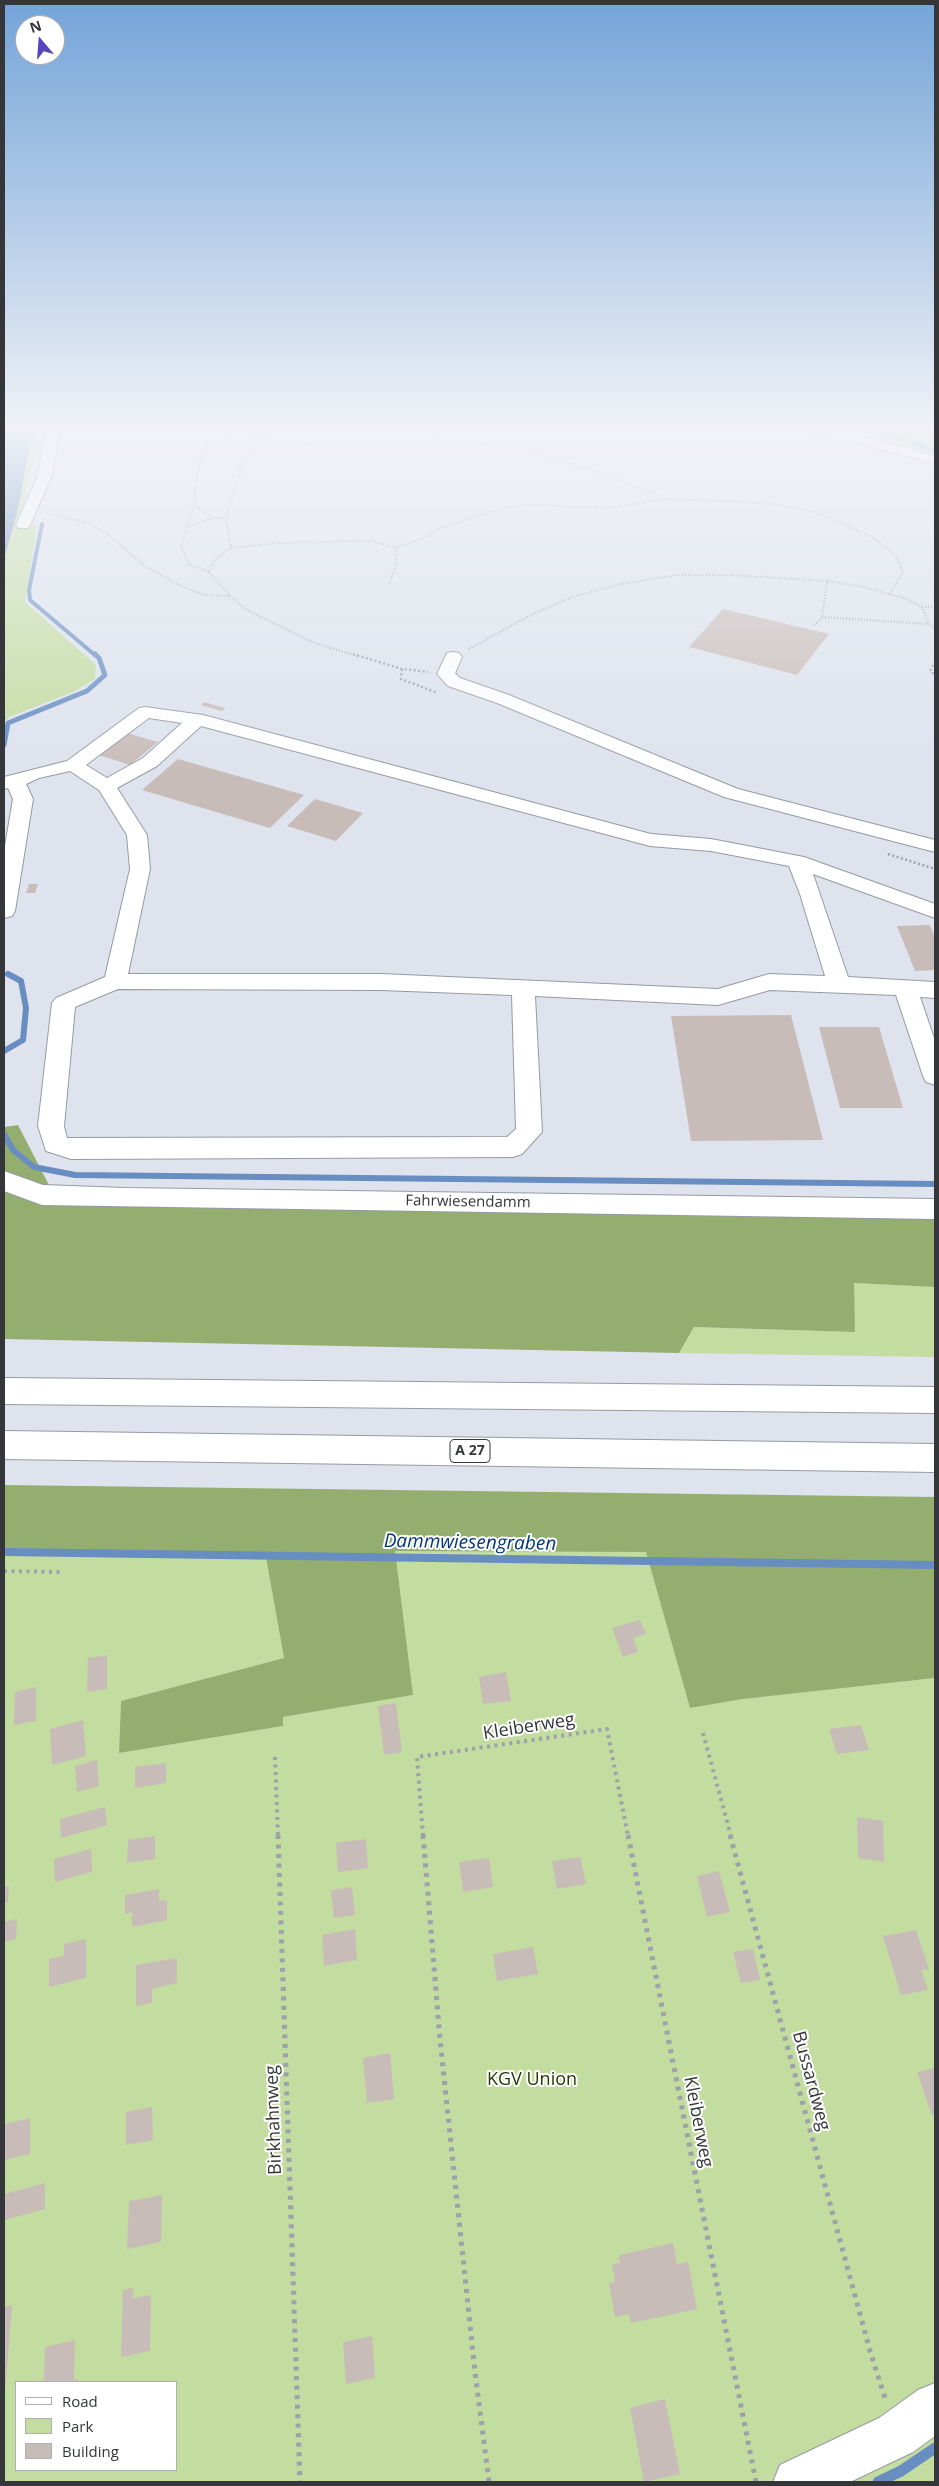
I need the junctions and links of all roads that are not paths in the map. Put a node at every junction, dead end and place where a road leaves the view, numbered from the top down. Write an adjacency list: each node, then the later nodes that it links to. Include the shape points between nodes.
1 (449, 666): 6 (main road, via 454,682 731,793)
2 (197, 719): 3 (main road, via 144,712); 5 (main road, via 150,762); 7 (main road, via 650,840 711,845)
3 (73, 765): 4 (main road); 5 (main road)
4 (9, 782): 8 (main road, via 22,799)
5 (106, 786): 10 (main road, via 137,835 140,869)
6 (935, 846)
7 (797, 861): 9 (main road); 11 (main road, via 811,894)
8 (4, 911)
9 (935, 911)
10 (115, 981): 12 (main road, via 381,982); 12 (main road, via 64,1004 51,1126 55,1144 71,1149 513,1146 529,1132)
11 (839, 984): 12 (main road, via 770,982 718,998); 13 (main road)
12 (523, 988)
13 (906, 990): 14 (main road); 15 (main road)
14 (935, 990)
15 (935, 1076)
16 (4, 1181): 17 (main road, Fahrwiesendamm, via 42,1195)
17 (935, 1209)
18 (4, 1391): 19 (main road, via 160,1390)
19 (935, 1400)
20 (4, 1445): 21 (main road, A 27)
21 (935, 1458)
22 (935, 2407): 23 (main road, via 896,2435)
23 (797, 2482)

